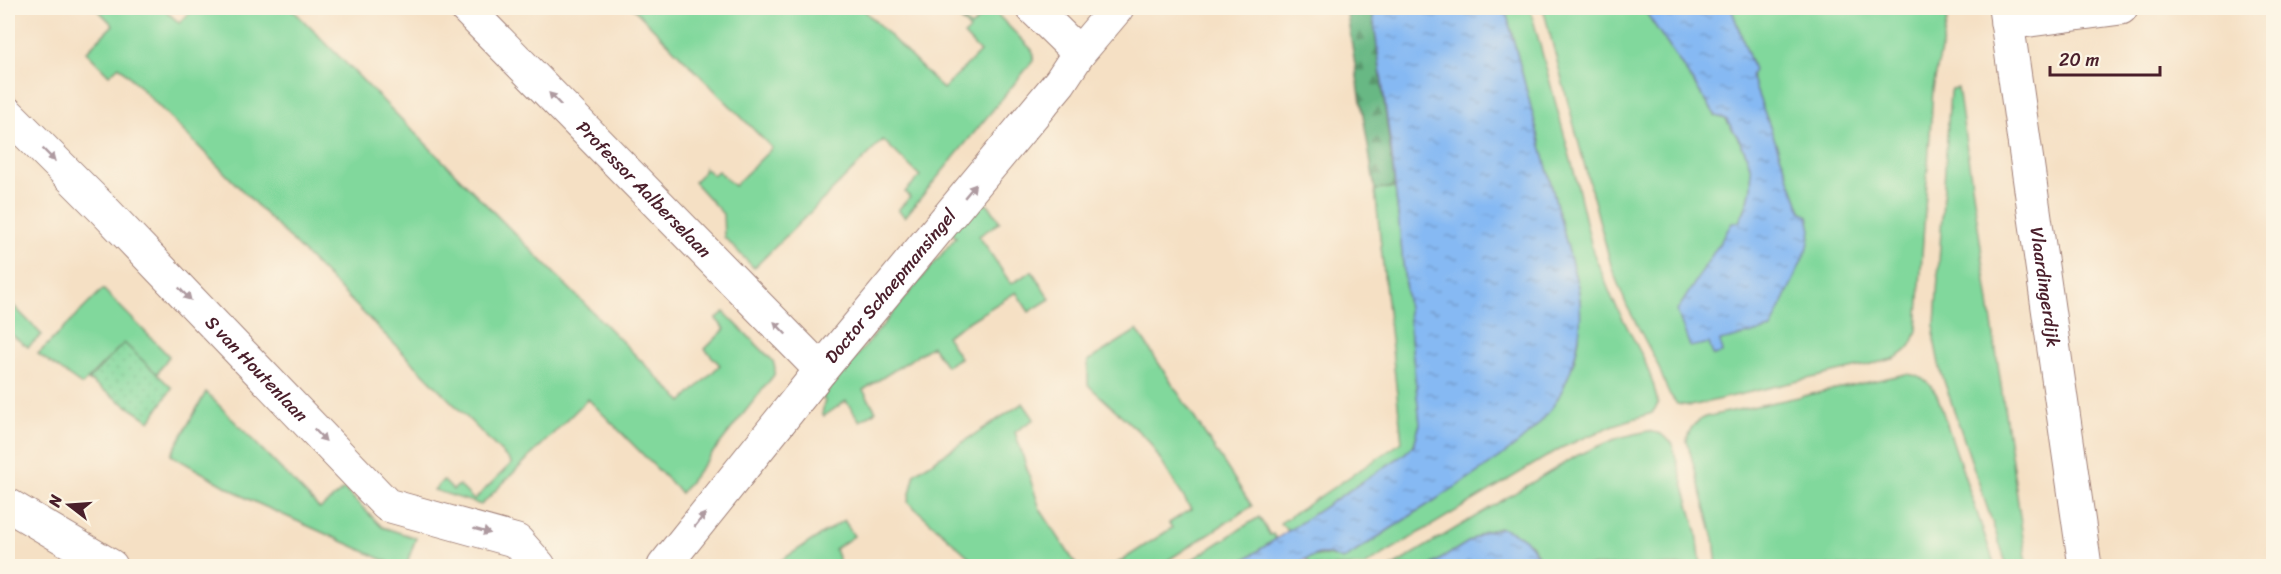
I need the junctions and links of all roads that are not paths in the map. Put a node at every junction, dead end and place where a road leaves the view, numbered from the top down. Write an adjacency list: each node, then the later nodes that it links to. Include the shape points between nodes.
1 (466, 8): 8 (street, Professor Aalberselaan, one-way to 1)
2 (1033, 8): 6 (street)
3 (1117, 8): 6 (street, Doctor Schaepmansingel)
4 (2121, 8): 5 (street)
5 (2006, 15): 13 (street, Vlaardingerdijk)
6 (1079, 53): 8 (street, Doctor Schaepmansingel, one-way to 6, via 1060,82)
7 (8, 114): 11 (street, S van Houtenlaan, one-way to 11, via 387,505 517,541)
8 (821, 370): 12 (street, Doctor Schaepmansingel, one-way to 8)
9 (8, 505): 10 (street)
10 (111, 567)
11 (539, 567)
12 (664, 567)
13 (2085, 567)

